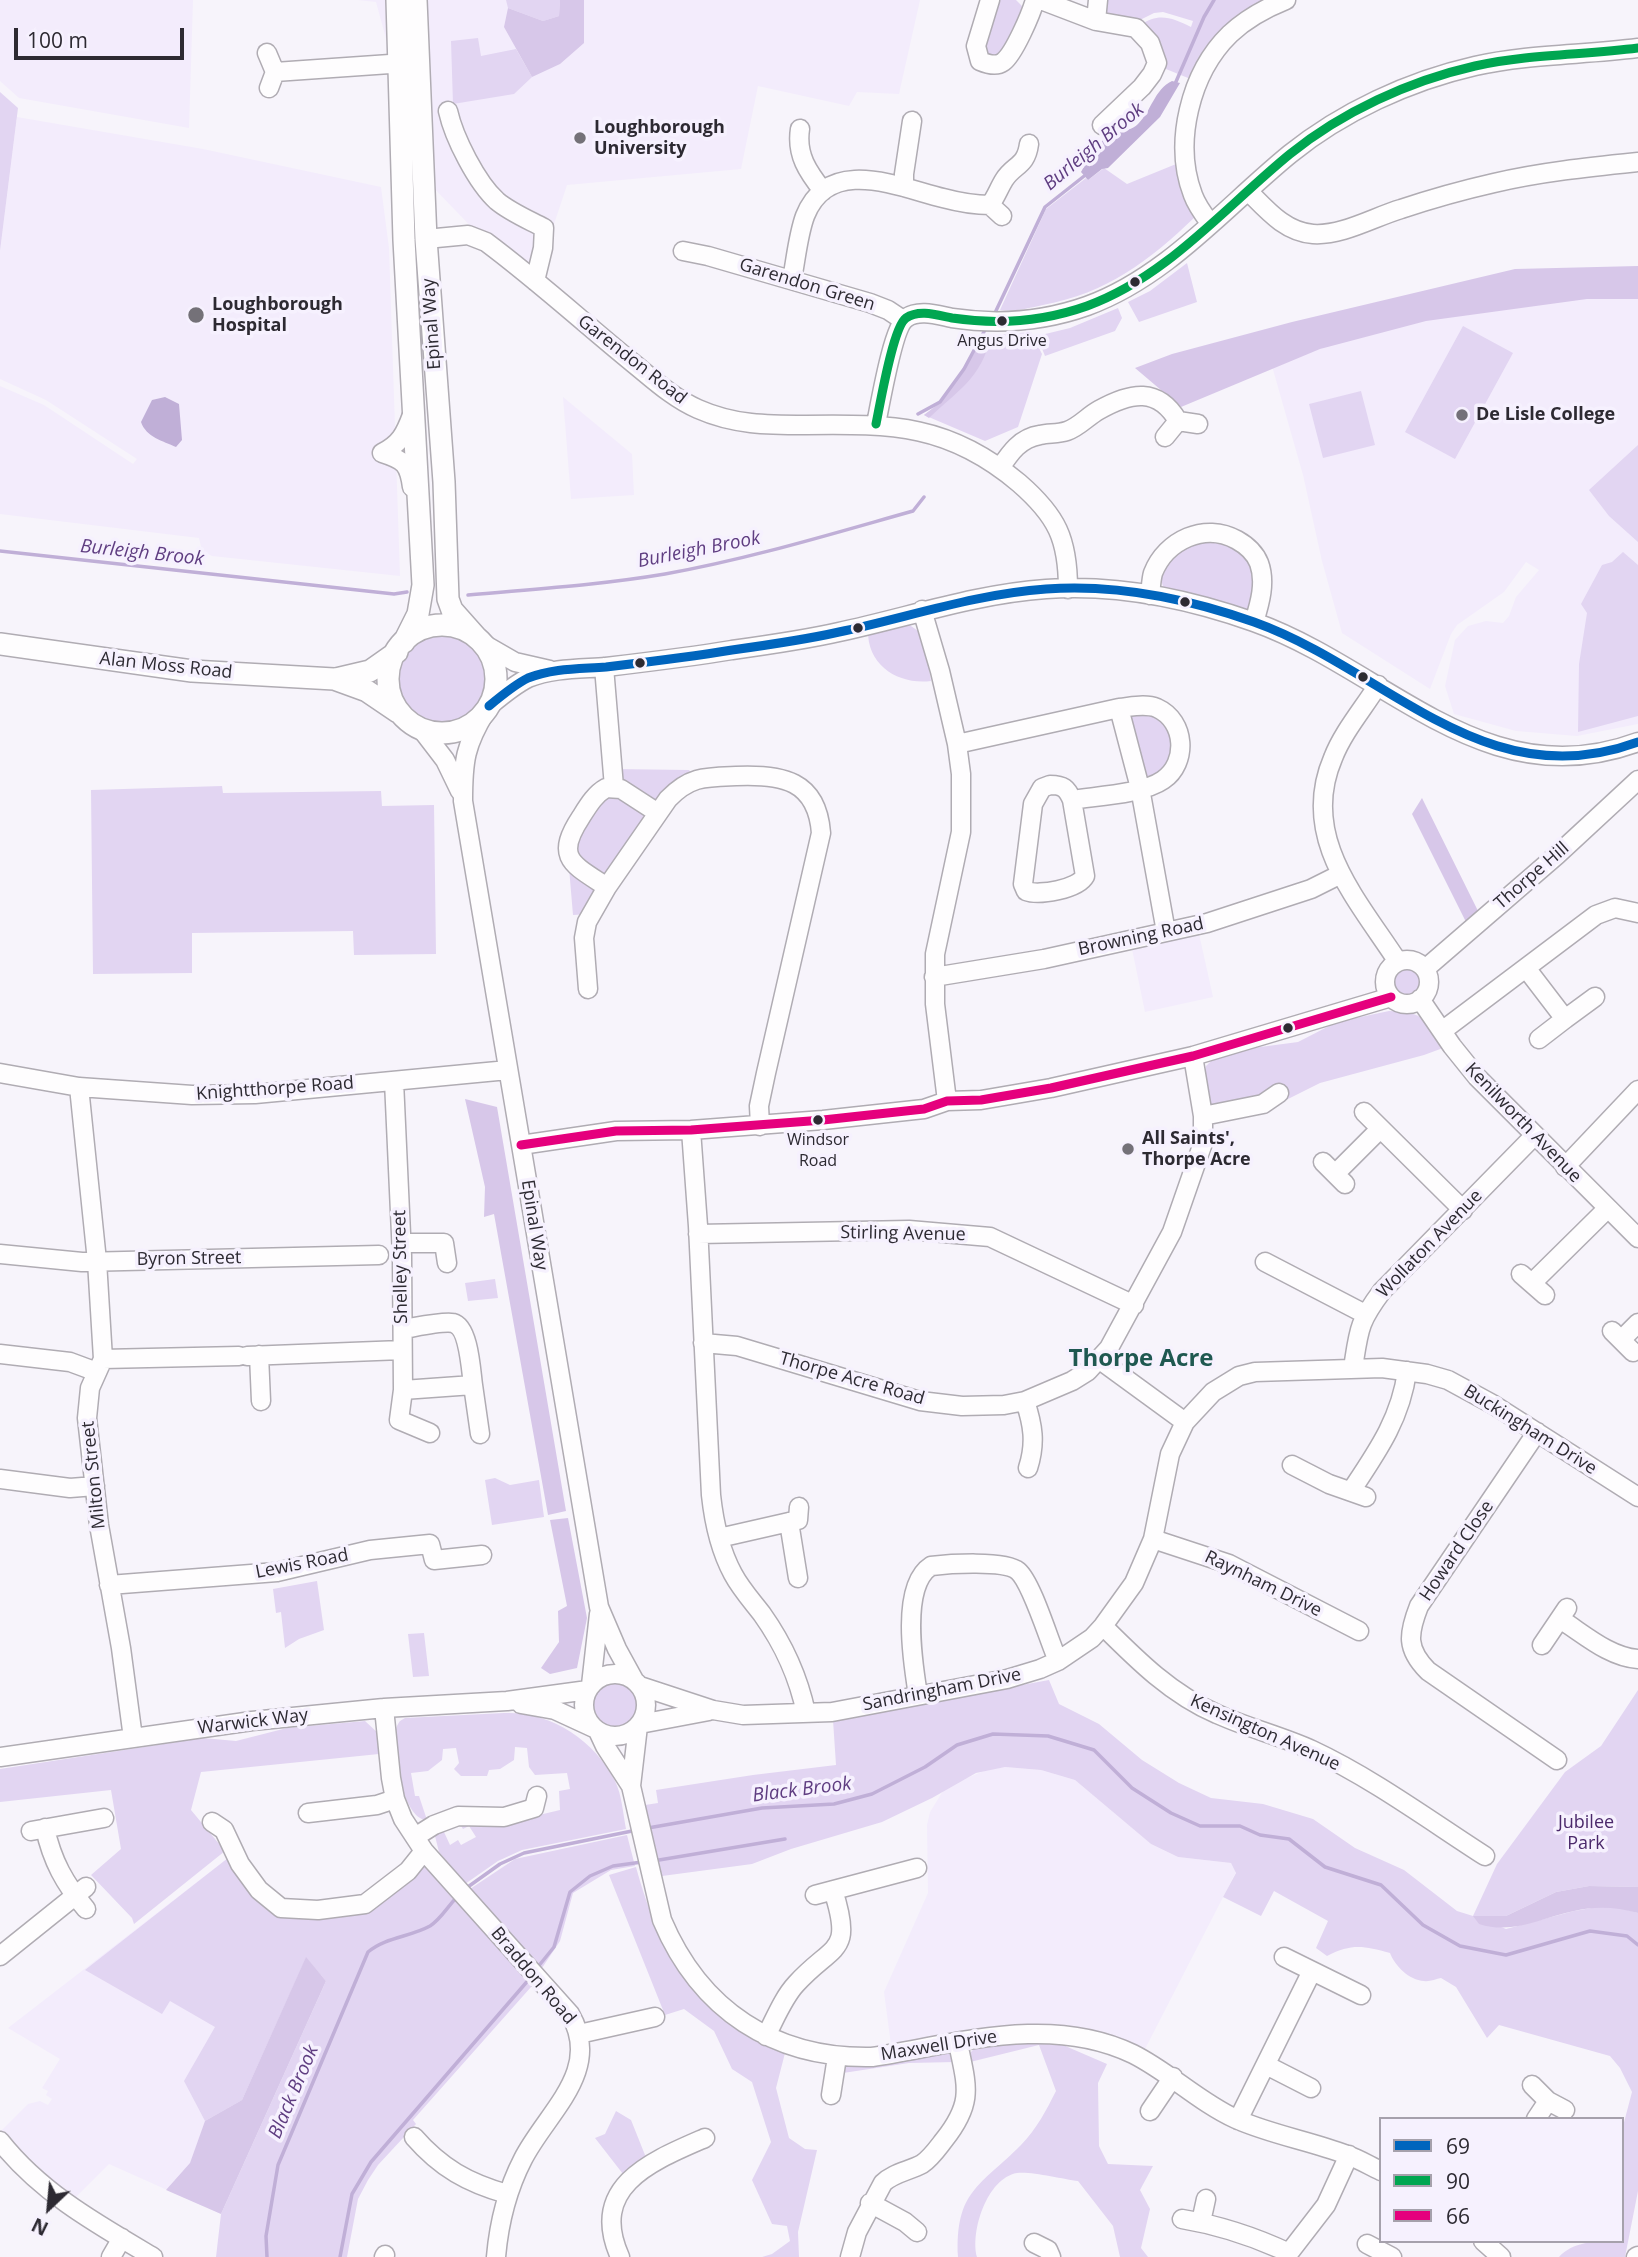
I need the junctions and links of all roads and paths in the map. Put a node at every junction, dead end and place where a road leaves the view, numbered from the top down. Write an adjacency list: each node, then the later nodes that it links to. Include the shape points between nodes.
1 (397, 0): 11 (main road, Epinal Way)
2 (416, 0): 11 (main road, Epinal Way)
3 (990, 0): 4 (street, via 976,52 981,61 992,64 1009,55)
4 (1035, 0)
5 (1041, 0): 8 (street)
6 (1098, 0): 8 (street)
7 (1286, 0): 21 (street, via 1230,34 1216,50 1194,93 1185,155 1193,195)
8 (1096, 21): 13 (street, via 1136,28 1157,63 1128,110)
9 (1638, 48): 20 (street, via 1475,66 1424,82 1332,124)
10 (267, 53): 11 (street, via 272,80)
11 (409, 65): 22 (main road, Epinal Way); 23 (main road, Epinal Way)
12 (448, 111): 26 (street, via 451,127 475,172 496,200 544,228)
13 (1102, 125)
14 (915, 129): 18 (street)
15 (795, 137): 19 (street, via 805,167)
16 (1032, 153): 18 (street, via 1004,179 996,211)
17 (1638, 162): 20 (street, via 1494,183 1317,234 1278,220)
18 (904, 187): 19 (street, via 862,179 839,182)
19 (823, 191): 25 (street, via 805,216)
20 (1248, 191): 21 (street)
21 (1210, 223): 27 (street, via 1170,258 1089,306 1042,319 990,322 915,313)
22 (426, 239): 23 (main road); 26 (street, Garendon Road, via 478,238); 39 (main road, Epinal Way, via 448,599)
23 (404, 240): 28 (main road, Epinal Way)
24 (683, 251): 25 (street, Garendon Green, via 710,248)
25 (792, 279): 27 (street, Garendon Green, via 870,303)
26 (535, 281): 30 (street, Garendon Road, via 673,396 705,413 754,425)
27 (903, 320): 30 (street)
28 (414, 412): 34 (main road, Epinal Way); 34 (street, via 398,444 382,453 410,470)
29 (1178, 421): 31 (street); 32 (street); 33 (street, via 1163,401 1137,397 1098,410 1068,431 1024,440)
30 (876, 424): 33 (street, Garendon Road, via 949,440)
31 (1198, 424)
32 (1165, 436)
33 (999, 468): 35 (street, Garendon Road, via 1052,517 1064,547)
34 (421, 528): 41 (main road, Epinal Way, via 422,602)
35 (1068, 589): 36 (street); 37 (street, via 989,595)
36 (1150, 595): 38 (street); 38 (street, via 1152,575 1176,543 1210,532 1229,535 1247,545 1259,562 1261,600)
37 (922, 610): 42 (street, via 839,632); 51 (street)
38 (1254, 622): 45 (street, via 1313,646)
39 (479, 640): 41 (main road, via 452,625 436,625 420,630); 43 (street, via 515,662); 47 (main road, via 492,656 496,672 495,692)
40 (0, 645): 44 (main road, Alan Moss Road, via 192,671)
41 (401, 647): 44 (main road, Alan Moss Road, via 370,671); 48 (main road, via 388,681)
42 (604, 667): 43 (street); 53 (street)
43 (557, 671): 47 (street, via 526,680)
44 (334, 679): 48 (main road, Alan Moss Road, via 367,691)
45 (1378, 685): 50 (street, via 1457,732 1508,749 1566,756); 58 (street, via 1334,755 1323,791 1325,833)
46 (1119, 708): 51 (street); 54 (street); 54 (street, via 1156,708 1179,733 1181,748 1171,774)
47 (487, 709): 49 (main road, via 461,730 441,734); 56 (street, Epinal Way, via 468,745)
48 (398, 712): 49 (main road)
49 (422, 730): 56 (street, Epinal Way, via 445,760)
50 (1638, 742)
51 (957, 744): 65 (street, via 961,832 939,931)
52 (1638, 780): 64 (street, Thorpe Hill)
53 (614, 787): 57 (street); 59 (street, via 593,799 567,844 577,868)
54 (1140, 788): 55 (street); 61 (street)
55 (1072, 800): 55 (street, via 1085,876 1082,882 1033,894 1026,891 1023,884 1036,795 1042,788 1060,785)
56 (463, 801): 74 (street, Epinal Way)
57 (658, 813): 59 (street); 83 (street, via 678,788 695,779 754,775 796,784 818,809 821,833 766,1073)
58 (1341, 874): 61 (street, Browning Road, via 1298,893); 62 (street)
59 (607, 887): 66 (street, via 584,931)
60 (1638, 913): 63 (street, via 1615,908 1595,915)
61 (1166, 932): 65 (street, Browning Road)
62 (1398, 962): 64 (street, via 1412,961); 67 (street, via 1385,977)
63 (1526, 968): 70 (street); 71 (street)
64 (1425, 969): 69 (street, via 1429,984)
65 (934, 977): 80 (street)
66 (582, 985)
67 (1391, 997): 69 (street, via 1404,1003); 73 (street)
68 (1595, 997): 70 (street)
69 (1420, 999): 71 (street, Kenilworth Avenue)
70 (1565, 1019): 72 (street)
71 (1442, 1031): 86 (street, Kenilworth Avenue, via 1477,1077)
72 (1539, 1039)
73 (1193, 1056): 80 (street, via 1051,1088); 82 (street, Thorpe Acre Road)
74 (508, 1070): 76 (street, Knightthorpe Road); 87 (street, Epinal Way)
75 (0, 1073): 77 (street, Knightthorpe Road)
76 (394, 1081): 77 (street, Knightthorpe Road, via 255,1094 192,1095); 94 (street, Shelley Street)
77 (79, 1087): 97 (street, Milton Street)
78 (1638, 1090): 88 (street)
79 (1279, 1093): 82 (street, via 1263,1104)
80 (947, 1101): 83 (street, via 924,1109)
81 (1364, 1112): 84 (street)
82 (1203, 1116): 101 (street, Thorpe Acre Road, via 1203,1143 1172,1232)
83 (760, 1126): 85 (street)
84 (1380, 1129): 89 (street); 91 (street)
85 (691, 1130): 87 (street, via 615,1130); 92 (street)
86 (1534, 1136): 88 (street, Kenilworth Avenue); 91 (street, Wollaton Avenue)
87 (521, 1145): 132 (street, Epinal Way)
88 (1565, 1167): 90 (street, Kenilworth Avenue)
89 (1335, 1173)
90 (1606, 1209): 93 (street, Kenilworth Avenue); 100 (street)
91 (1463, 1210): 102 (street, Wollaton Avenue)
92 (698, 1234): 101 (street, Stirling Avenue, via 896,1230 990,1237); 106 (street)
93 (1638, 1238)
94 (402, 1243): 99 (street, via 444,1243); 104 (street, Shelley Street)
95 (0, 1254): 97 (street, Byron Street)
96 (379, 1255): 97 (street, Byron Street)
97 (97, 1261): 111 (street, Milton Street)
98 (1265, 1262): 102 (street, via 1277,1278)
99 (447, 1263)
100 (1532, 1284)
101 (1134, 1305): 110 (street, Thorpe Acre Road)
102 (1365, 1314): 112 (street, Wollaton Avenue)
103 (1638, 1323): 105 (street)
104 (403, 1329): 107 (street, Shelley Street); 114 (street, via 453,1323 460,1327)
105 (1622, 1341)
106 (703, 1343): 117 (street, Thorpe Acre Road, via 737,1346 920,1401 977,1406); 127 (street, via 711,1495)
107 (402, 1350): 109 (street); 115 (street, Shelley Street)
108 (0, 1354): 111 (street)
109 (248, 1356): 111 (street); 116 (street)
110 (1100, 1360): 117 (street, Thorpe Acre Road, via 1072,1381); 118 (street)
111 (100, 1366): 125 (street, Milton Street, via 87,1404)
112 (1353, 1368): 113 (street, Buckingham Drive); 118 (street, Buckingham Drive, via 1239,1376 1213,1392)
113 (1407, 1371): 119 (street, Buckingham Drive, via 1456,1384); 122 (street, via 1401,1403 1358,1494 1306,1481)
114 (473, 1385): 115 (street); 121 (street)
115 (403, 1390): 120 (street, Shelley Street, via 399,1420)
116 (261, 1401)
117 (1025, 1401): 123 (street, via 1034,1441)
118 (1185, 1422): 128 (street, Sandringham Drive, via 1170,1454)
119 (1537, 1432): 126 (street, Buckingham Drive); 149 (street, Howard Close, via 1419,1606 1411,1633 1415,1659 1428,1671 1532,1752)
120 (430, 1433)
121 (480, 1434)
122 (1292, 1465)
123 (1027, 1470)
124 (0, 1479): 125 (street, via 70,1488)
125 (95, 1486): 131 (street, Milton Street)
126 (1638, 1497)
127 (719, 1538): 130 (street, via 798,1517); 144 (street, via 738,1584 791,1661)
128 (1153, 1539): 133 (street, Sandringham Drive, via 1134,1583); 134 (street, Raynham Drive, via 1229,1564 1338,1611)
129 (482, 1555): 131 (street, Lewis Road, via 434,1560 430,1544 370,1550 277,1572)
130 (798, 1578)
131 (109, 1585): 147 (street, Milton Street)
132 (599, 1607): 138 (street, Epinal Way); 139 (street, Epinal Way)
133 (1103, 1626): 137 (street, Sandringham Drive); 157 (street, Kensington Avenue, via 1154,1674 1192,1701 1311,1750)
134 (1359, 1631)
135 (1542, 1645): 136 (street, via 1563,1613 1613,1653)
136 (1638, 1660)
137 (1058, 1661): 140 (street, Sandringham Drive, via 1007,1679); 140 (street, via 1018,1571 999,1565 931,1566 921,1575 915,1594 911,1634)
138 (637, 1683): 139 (street, via 625,1675 607,1675); 143 (street, Sandringham Drive); 145 (street, via 646,1709)
139 (589, 1688): 141 (street, Warwick Way); 146 (street, via 585,1712)
140 (918, 1695): 144 (street, Sandringham Drive)
141 (507, 1702): 142 (street, Warwick Way); 146 (street, Warwick Way, via 555,1710)
142 (384, 1708): 147 (street, Warwick Way); 152 (street, Braddon Road)
143 (713, 1710): 144 (street, Sandringham Drive, via 743,1715); 145 (street, Sandringham Drive)
144 (806, 1713)
145 (639, 1725): 146 (street, via 619,1736); 150 (street, Maxwell Drive)
146 (596, 1730): 150 (street, Maxwell Drive)
147 (133, 1738): 148 (street, Warwick Way)
148 (0, 1757)
149 (1557, 1760)
150 (631, 1786): 167 (street, Maxwell Drive, via 662,1920 682,1960 719,2005)
151 (537, 1796): 156 (street, via 534,1808 504,1817 458,1816 434,1825)
152 (395, 1799): 153 (street); 156 (street, Braddon Road)
153 (308, 1813)
154 (104, 1818): 161 (street, via 38,1830 65,1883 83,1897)
155 (212, 1822): 156 (street, via 224,1830 259,1890 281,1908 365,1905 408,1871)
156 (420, 1844): 166 (street, Braddon Road, via 570,2014)
157 (1480, 1846)
158 (917, 1868): 159 (street)
159 (833, 1890): 160 (street); 167 (street, via 841,1914 841,1938 829,1955 796,1983)
160 (815, 1895)
161 (0, 1956)
162 (1284, 1957): 163 (street)
163 (1312, 1971): 164 (street); 170 (street)
164 (1361, 1995)
165 (649, 2025): 166 (street)
166 (579, 2034): 185 (street, Braddon Road, via 575,2077 530,2146)
167 (765, 2036): 169 (street, Maxwell Drive)
168 (958, 2043): 169 (street, Maxwell Drive, via 872,2057); 171 (street, Maxwell Drive, via 1015,2034 1064,2035 1117,2048); 187 (street, via 967,2096 962,2112 934,2153 912,2169 888,2177)
169 (837, 2057): 174 (street)
170 (1266, 2064): 172 (street); 179 (street)
171 (1173, 2077): 176 (street); 179 (street, Maxwell Drive)
172 (1304, 2081)
173 (1532, 2085): 175 (street)
174 (838, 2086)
175 (1548, 2101): 177 (street); 178 (street)
176 (1160, 2104)
177 (1565, 2110)
178 (1537, 2117)
179 (1238, 2120): 183 (street, Maxwell Drive)
180 (693, 2138): 197 (street, via 633,2175 622,2187 611,2226)
181 (0, 2141): 191 (street, via 41,2185)
182 (418, 2149): 185 (street, via 456,2175)
183 (1349, 2155): 184 (street, Maxwell Drive); 193 (street, via 1326,2204)
184 (1379, 2170)
185 (507, 2194): 196 (street, Braddon Road)
186 (1206, 2199): 189 (street)
187 (870, 2203): 190 (street); 198 (street)
188 (1182, 2219): 189 (street)
189 (1201, 2222): 193 (street, via 1265,2242)
190 (917, 2232)
191 (122, 2238): 194 (street); 195 (street)
192 (1485, 2243): 199 (street)
193 (1289, 2255)
194 (111, 2257)
195 (153, 2257)
196 (496, 2257)
197 (620, 2257)
198 (850, 2257)
199 (1501, 2257)

